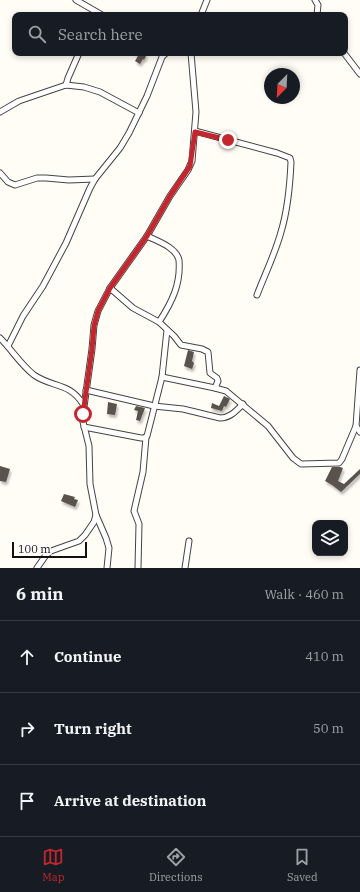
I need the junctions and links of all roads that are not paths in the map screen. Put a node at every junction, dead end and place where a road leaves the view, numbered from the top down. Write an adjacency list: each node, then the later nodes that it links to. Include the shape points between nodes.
1 (76, 0): 4 (street)
2 (207, 0): 5 (street)
3 (315, 0): 6 (street, via 318,5)
4 (96, 12)
5 (202, 12)
6 (317, 12)
7 (79, 56): 12 (street)
8 (161, 56): 14 (street)
9 (191, 56): 15 (street)
10 (346, 56): 11 (street)
11 (360, 74)
12 (66, 85): 13 (street, via 19,101); 14 (street, via 100,92)
13 (0, 112)
14 (139, 113): 17 (street, via 120,148)
15 (195, 132): 18 (street, via 190,166); 20 (street, via 290,158 290,186 285,217 278,243)
16 (0, 173): 17 (street, via 14,185 37,178)
17 (95, 179): 24 (street, via 66,243)
18 (147, 236): 19 (street); 21 (street, via 172,250 179,257 177,290)
19 (110, 288): 21 (street, via 133,308); 28 (street, via 95,318)
20 (257, 295)
21 (159, 322): 22 (street)
22 (167, 330): 26 (street); 27 (street, via 181,345 208,352 210,374 218,379)
23 (0, 338): 24 (street)
24 (8, 346): 29 (street, via 28,370 44,380 70,390)
25 (360, 370): 32 (street)
26 (162, 377): 27 (street); 31 (street)
27 (215, 388): 30 (street, via 226,391)
28 (86, 390): 29 (street); 31 (street)
29 (83, 404): 33 (street)
30 (243, 404): 31 (street, via 226,418); 32 (street, via 268,426 293,458 301,464 339,463)
31 (154, 406): 35 (street)
32 (356, 426): 34 (street)
33 (84, 427): 35 (street); 36 (street, via 89,446 90,484)
34 (360, 432)
35 (146, 437): 40 (street, via 143,472 134,511 139,524)
36 (96, 515): 38 (street, via 86,535 72,544 51,551); 39 (street, via 109,548)
37 (189, 541): 41 (street)
38 (38, 568)
39 (107, 568)
40 (138, 568)
41 (185, 568)

